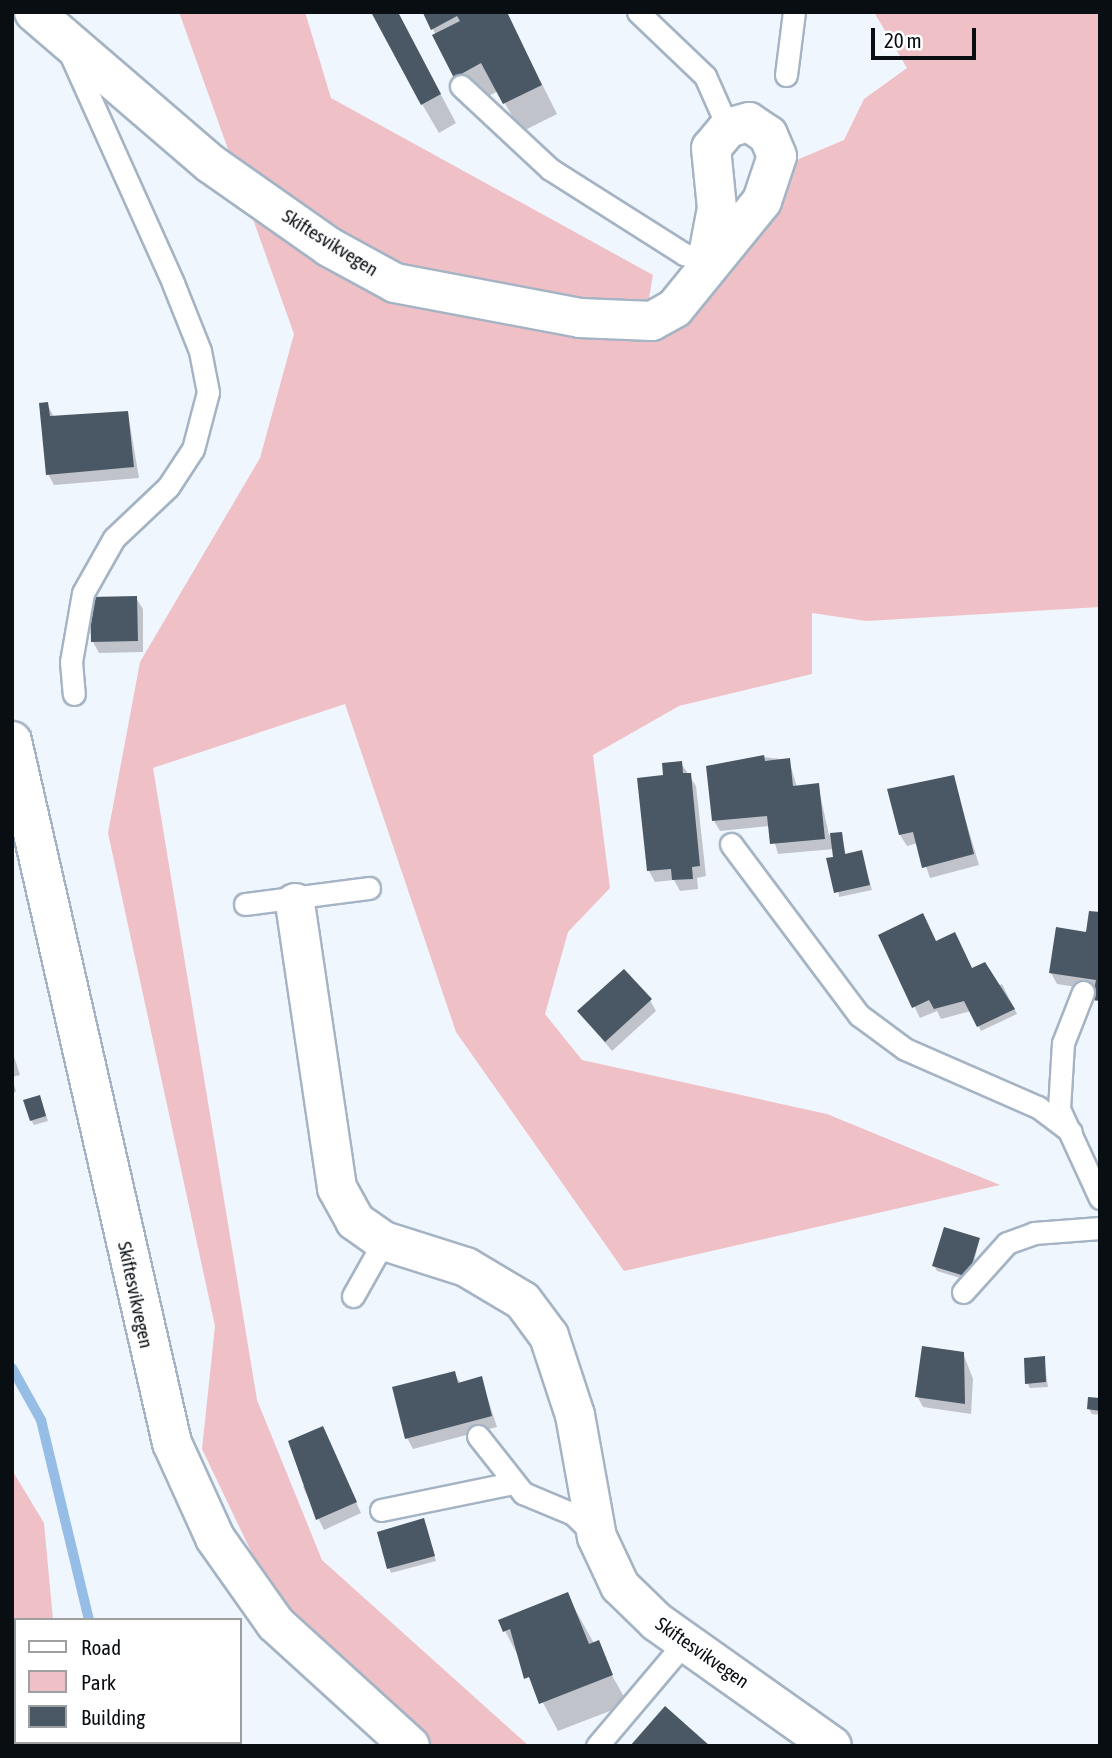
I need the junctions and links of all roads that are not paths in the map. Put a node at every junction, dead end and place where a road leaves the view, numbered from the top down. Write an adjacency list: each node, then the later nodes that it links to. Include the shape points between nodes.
1 (34, 12): 4 (street, Skiftesvikvegen)
2 (638, 12): 7 (lane, via 705,76)
3 (794, 12): 5 (lane)
4 (64, 37): 8 (street, Skiftesvikvegen, via 211,164 329,247 395,283 580,318 653,321 675,308); 9 (lane, Skiftesvikvegen, via 173,283 200,351 208,392 193,449 167,487 114,537 83,593 71,662)
5 (786, 75)
6 (461, 86): 8 (lane, via 493,122 570,184 684,254)
7 (728, 128): 8 (street, Skiftesvikvegen, via 710,148 717,208); 8 (street, Skiftesvikvegen, via 758,126 777,156 762,201)
8 (707, 261)
9 (74, 694)
10 (14, 756): 27 (street, Skiftesvikvegen, via 172,1443 215,1538 276,1623)
11 (731, 844): 16 (lane, via 859,1015 905,1049 1038,1107)
12 (369, 888): 13 (lane)
13 (295, 903): 14 (lane); 19 (street, Skiftesvikvegen, via 337,1188 355,1221)
14 (245, 904)
15 (1083, 992): 16 (lane, via 1063,1043 1059,1109)
16 (1070, 1132): 17 (lane)
17 (1100, 1199)
18 (1100, 1228): 20 (lane, via 1034,1233 1007,1243)
19 (384, 1241): 21 (lane); 25 (street, Skiftesvikvegen, via 492,1282 523,1301 549,1336 575,1415)
20 (963, 1292)
21 (353, 1296)
22 (478, 1436): 23 (lane, Skiftesvikvegen)
23 (513, 1483): 24 (lane); 25 (lane, Skiftesvikvegen, via 533,1500 573,1514)
24 (381, 1510)
25 (597, 1537): 26 (street, Skiftesvikvegen, via 620,1587)
26 (685, 1642): 28 (lane); 29 (street, Skiftesvikvegen)
27 (410, 1746)
28 (597, 1746)
29 (832, 1746)

